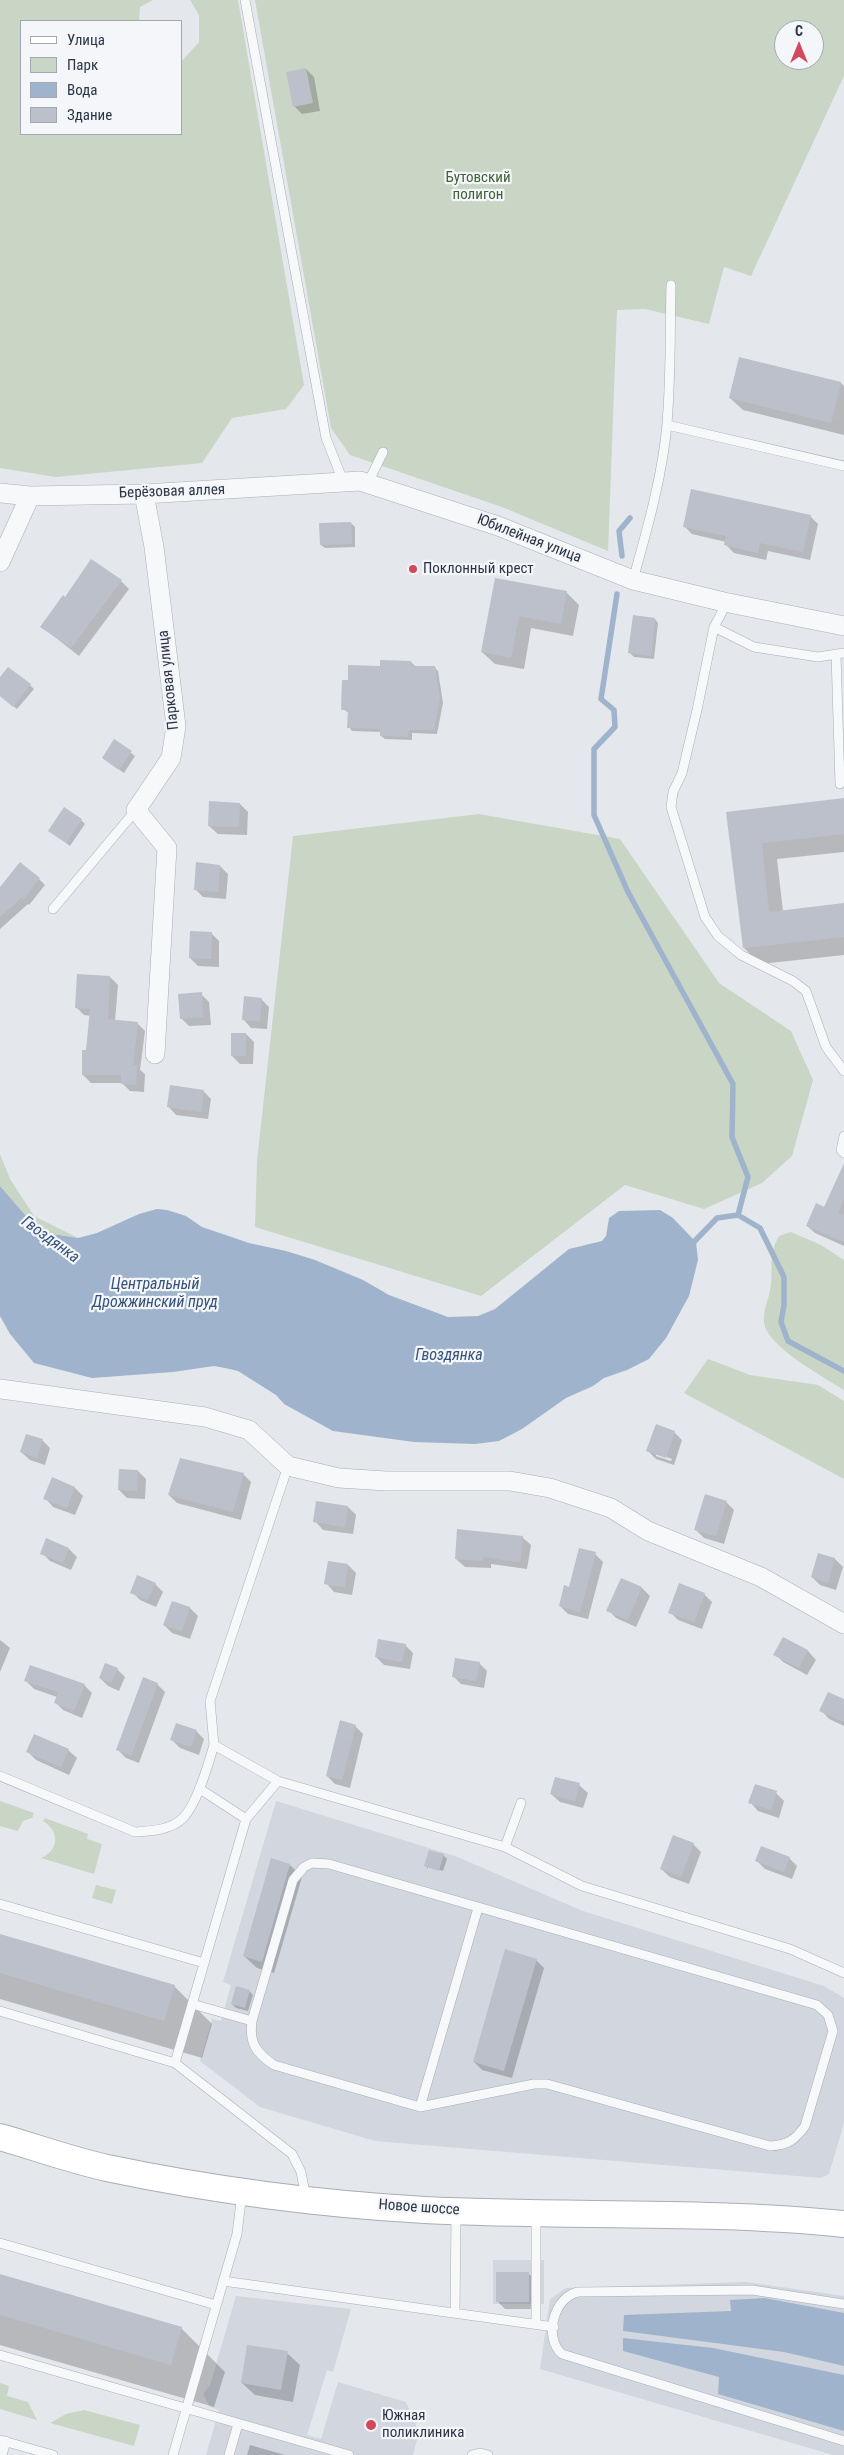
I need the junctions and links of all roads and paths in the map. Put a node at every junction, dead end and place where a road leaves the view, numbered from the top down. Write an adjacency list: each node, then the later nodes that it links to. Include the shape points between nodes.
1 (245, 0): 6 (lane, via 326,438)
2 (671, 285): 3 (lane, via 672,348)
3 (667, 425): 5 (lane); 12 (lane, via 649,525)
4 (383, 452): 7 (lane)
5 (844, 466)
6 (343, 481): 7 (street, Юбилейная улица); 9 (street, Берёзовая аллея)
7 (368, 483): 12 (street, Юбилейная улица, via 498,526)
8 (0, 493): 10 (street, Берёзовая аллея)
9 (144, 494): 10 (street, Берёзовая аллея); 18 (street, Парковая улица, via 154,547 176,726 171,758)
10 (30, 496): 11 (street)
11 (0, 562)
12 (633, 580): 13 (street, Юбилейная улица)
13 (719, 601): 14 (street, Юбилейная улица); 15 (lane, via 722,612)
14 (844, 626)
15 (714, 627): 16 (lane, via 754,647 818,657); 21 (lane, via 693,728 671,807 705,916 718,936 741,955 806,991 826,1047)
16 (840, 653): 17 (lane)
17 (840, 784)
18 (136, 810): 19 (lane); 20 (street, via 167,848)
19 (53, 909)
20 (155, 1054)
21 (844, 1071)
22 (844, 1136): 23 (lane)
23 (844, 1153)
24 (0, 1389): 25 (street, via 206,1417 249,1430)
25 (288, 1466): 26 (street, via 339,1478 386,1482 510,1481 558,1490 611,1508 648,1531 761,1577); 27 (lane, via 210,1701)
26 (844, 1624)
27 (214, 1745): 29 (lane); 30 (lane)
28 (0, 1776): 30 (lane, via 134,1832 167,1827 183,1818)
29 (278, 1781): 32 (lane); 33 (lane)
30 (200, 1789): 32 (lane)
31 (521, 1803): 33 (lane)
32 (246, 1819): 36 (lane)
33 (505, 1847): 37 (lane, via 582,1886 790,1949)
34 (0, 1904): 36 (lane)
35 (478, 1908): 40 (lane, via 328,1864 304,1866 293,1880); 42 (lane); 42 (lane, via 817,2005 828,2015 833,2031 805,2126 798,2137 784,2145 770,2146 548,2084)
36 (204, 1963): 38 (lane)
37 (844, 1973)
38 (192, 2004): 40 (lane); 41 (lane)
39 (0, 2011): 41 (lane)
40 (252, 2021): 42 (lane, via 252,2045 258,2055 274,2065)
41 (175, 2062): 45 (lane, via 292,2154 301,2172)
42 (420, 2107)
43 (0, 2137): 44 (street, Новое шоссе, via 105,2167)
44 (242, 2192): 45 (street, Новое шоссе); 50 (lane, via 238,2234)
45 (307, 2200): 46 (street, Новое шоссе)
46 (456, 2211): 47 (street, Новое шоссе); 53 (lane)
47 (536, 2214): 48 (street, Новое шоссе, via 725,2216); 54 (lane)
48 (844, 2224)
49 (0, 2243): 52 (lane)
50 (223, 2281): 52 (lane); 53 (lane)
51 (844, 2304): 55 (lane, via 752,2290 578,2292 565,2297 558,2305)
52 (216, 2305): 57 (lane)
53 (455, 2313): 54 (lane)
54 (536, 2324): 55 (lane)
55 (554, 2327): 60 (lane, via 554,2344 562,2354)
56 (0, 2355): 57 (lane)
57 (187, 2409): 58 (lane); 63 (lane)
58 (238, 2424): 64 (lane); 65 (lane)
59 (3, 2440): 61 (lane); 62 (lane)
60 (844, 2441)
61 (2, 2455)
62 (53, 2455)
63 (173, 2455)
64 (229, 2455)
65 (349, 2455)
66 (472, 2455): 67 (lane)
67 (488, 2455)

